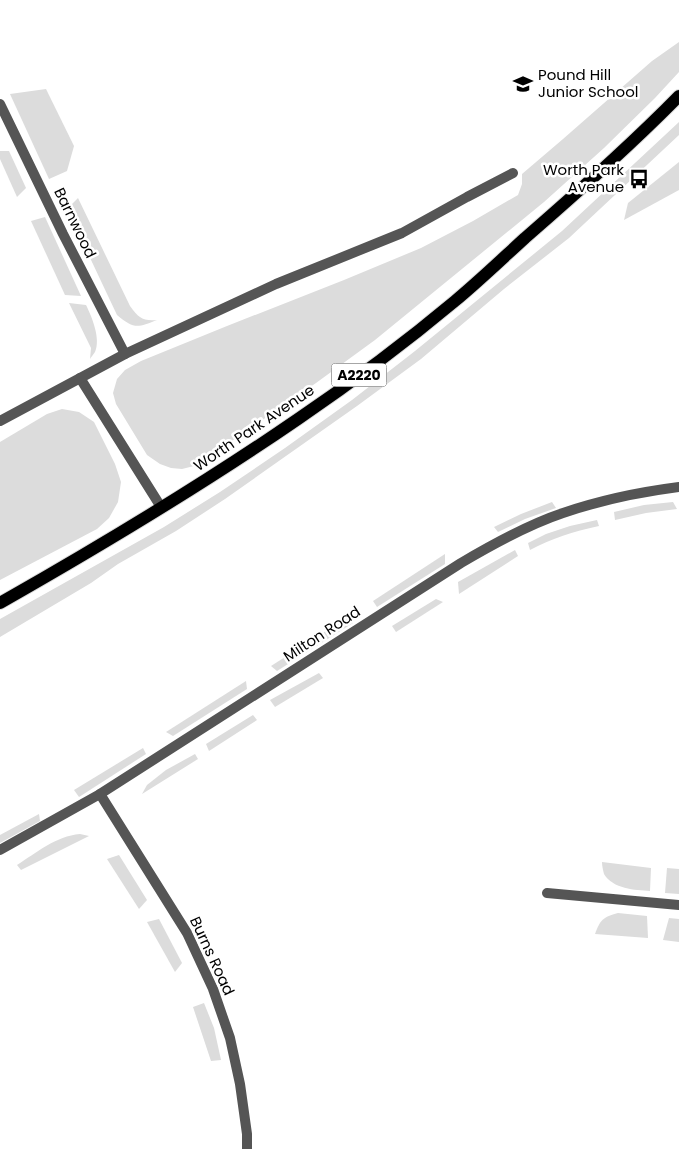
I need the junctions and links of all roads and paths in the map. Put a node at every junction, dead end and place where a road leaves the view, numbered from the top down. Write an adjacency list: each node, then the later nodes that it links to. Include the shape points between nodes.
1 (679, 96): 8 (main road, Worth Park Avenue / A2220, via 455,301 300,418)
2 (0, 104): 4 (street, Barnwood)
3 (513, 173): 4 (street, via 402,233 276,284)
4 (125, 354): 5 (street)
5 (80, 378): 6 (street); 8 (street)
6 (0, 421)
7 (679, 487): 10 (street, Milton Road, via 644,491 562,513 489,546)
8 (162, 507): 9 (main road, Worth Park Avenue / A2220)
9 (0, 603)
10 (100, 794): 11 (street, Milton Road); 14 (street, Burns Road, via 187,934 213,989 230,1038 240,1084)
11 (0, 850)
12 (547, 893): 13 (street)
13 (679, 905)
14 (247, 1149)

